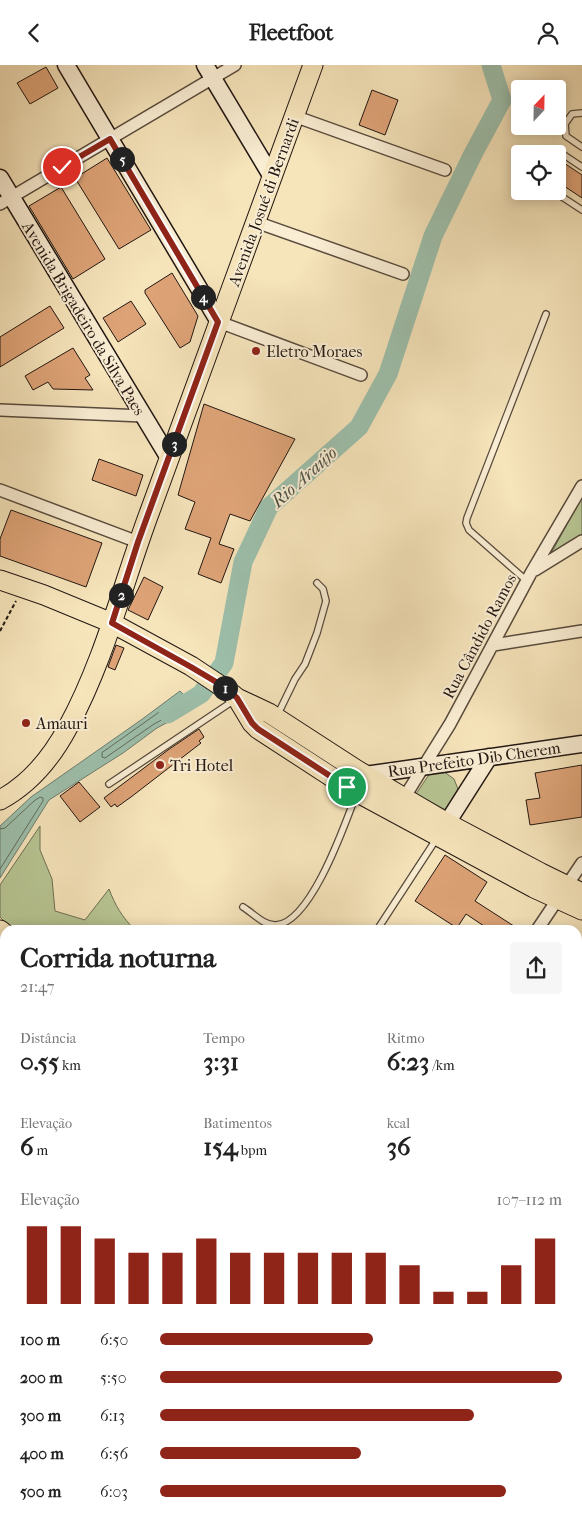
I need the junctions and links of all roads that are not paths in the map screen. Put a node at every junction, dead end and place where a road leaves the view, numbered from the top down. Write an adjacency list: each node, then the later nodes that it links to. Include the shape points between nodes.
1 (66, 65): 7 (street)
2 (235, 65): 4 (street)
3 (313, 65): 6 (main road, Avenida Josué di Bernardi)
4 (209, 72): 7 (street); 12 (street)
5 (582, 113): 8 (lane, via 572,114 565,124 566,136)
6 (294, 117): 11 (street); 12 (main road, Avenida Josué di Bernardi)
7 (110, 139): 14 (street); 20 (street)
8 (582, 147)
9 (566, 156): 10 (lane)
10 (582, 167)
11 (445, 170)
12 (272, 177): 17 (main road, Avenida Josué di Bernardi)
13 (0, 178): 14 (street, Avenida Brigadeiro da Silva Paes)
14 (6, 200): 23 (street, Avenida Brigadeiro da Silva Paes)
15 (566, 200): 16 (lane)
16 (582, 210)
17 (256, 221): 18 (street); 20 (main road, Avenida Josué di Bernardi)
18 (402, 274)
19 (546, 314): 29 (lane, via 466,523 469,530)
20 (218, 322): 21 (street); 24 (main road, Avenida Josué di Bernardi)
21 (362, 375)
22 (0, 410): 23 (street)
23 (143, 416): 24 (street, Avenida Brigadeiro da Silva Paes)
24 (169, 459): 28 (main road, Avenida Josué di Bernardi)
25 (582, 486): 29 (street)
26 (0, 490): 28 (street)
27 (582, 541): 29 (street, Rua Cândido Ramos)
28 (138, 542): 32 (main road, Avenida Josué di Bernardi)
29 (529, 577): 34 (street, Rua Cândido Ramos)
30 (0, 580): 32 (main road)
31 (317, 583): 36 (lane, via 323,589 326,601 317,633 305,664)
32 (112, 623): 35 (main road); 46 (main road, Avenida Josué di Bernardi, via 86,689 56,748 32,777)
33 (582, 631): 34 (street)
34 (493, 645): 40 (street, Rua Cândido Ramos)
35 (232, 694): 36 (main road); 42 (lane); 44 (main road, via 258,729)
36 (276, 718): 41 (main road)
37 (582, 744): 38 (street, Rua Prefeito Dib Cherem)
38 (489, 757): 39 (street, Rua Prefeito Dib Cherem); 43 (street)
39 (449, 763): 40 (street, Rua Prefeito Dib Cherem); 43 (street, via 460,768)
40 (424, 767): 41 (street, Rua Prefeito Dib Cherem); 45 (street, Rua Cândido Ramos)
41 (365, 775): 45 (main road)
42 (109, 785)
43 (470, 786): 47 (street)
44 (357, 793): 47 (main road); 50 (lane, via 323,877 305,904 289,920 277,925 266,923)
45 (404, 798): 47 (main road)
46 (0, 800)
47 (443, 830): 49 (main road, via 534,888); 52 (lane)
48 (582, 863): 49 (street)
49 (569, 893): 51 (main road); 53 (street)
50 (243, 907)
51 (582, 910)
52 (380, 925)
53 (541, 925)

